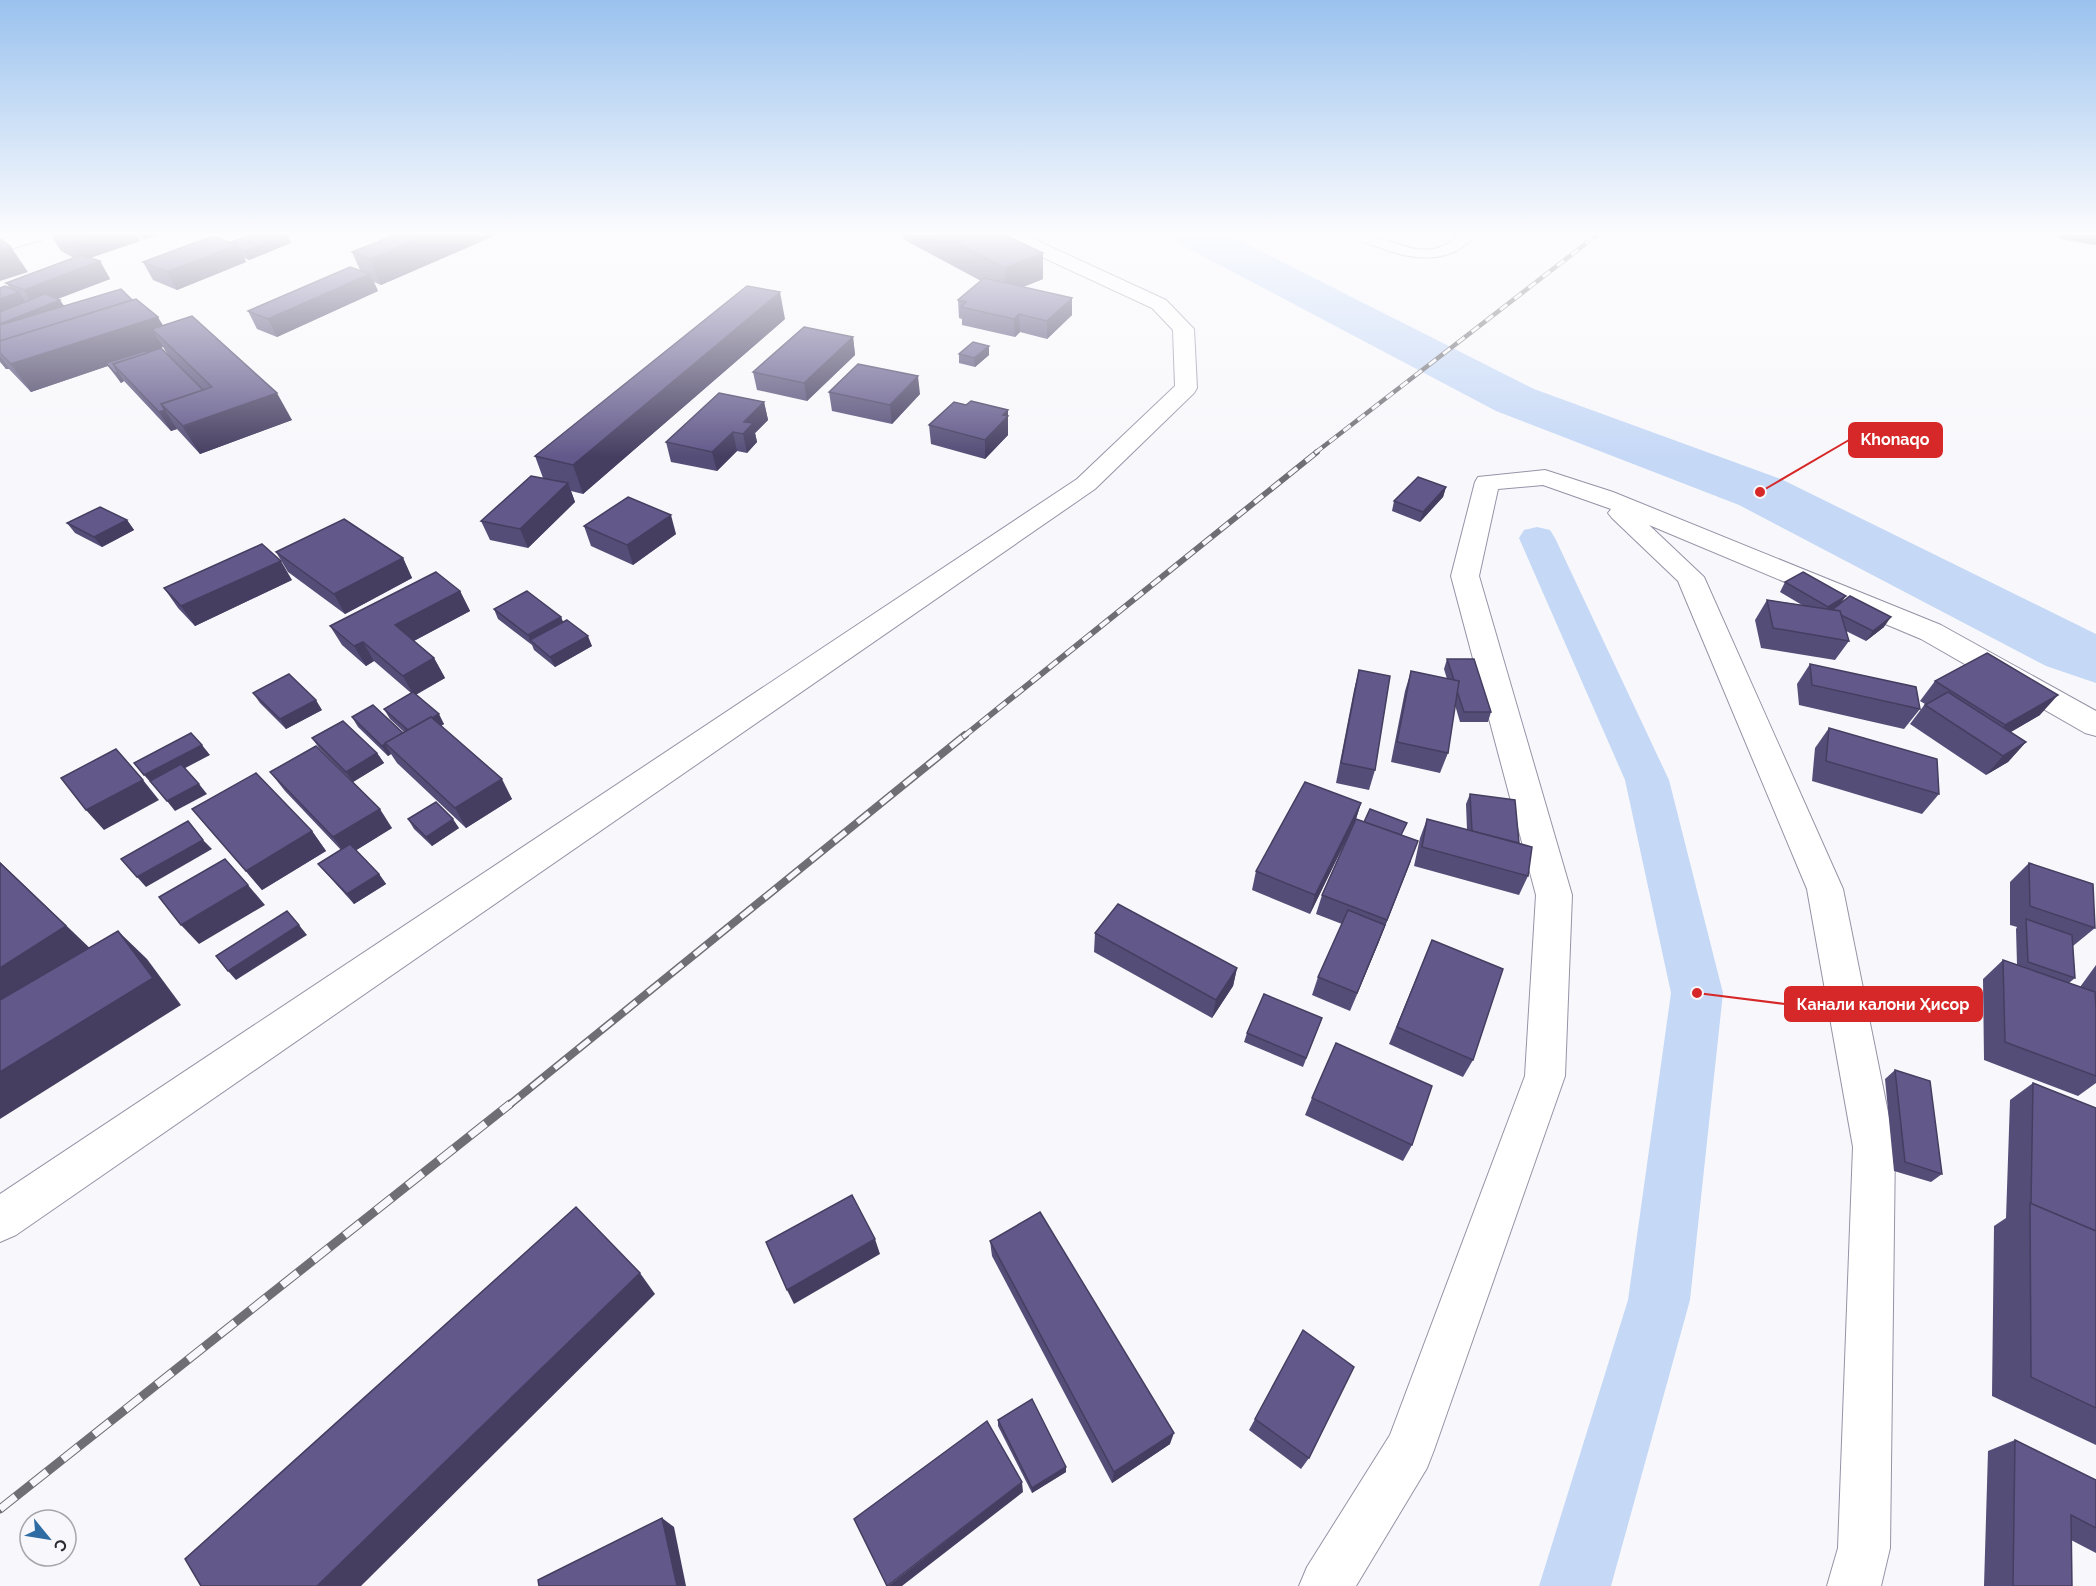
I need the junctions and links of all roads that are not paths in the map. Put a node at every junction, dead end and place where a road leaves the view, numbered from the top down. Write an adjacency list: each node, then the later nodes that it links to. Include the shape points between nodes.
1 (1164, 309): 4 (street, via 1184,329 1186,388 1086,484)
2 (1604, 497): 3 (street, via 1931,632); 5 (street, via 1545,477 1487,483 1465,576 1554,895 1545,1076 1409,1450); 6 (street, via 1690,577 1825,889 1874,1147 1864,1548)
3 (2096, 725)
4 (0, 1220)
5 (1326, 1586)
6 (1854, 1586)

